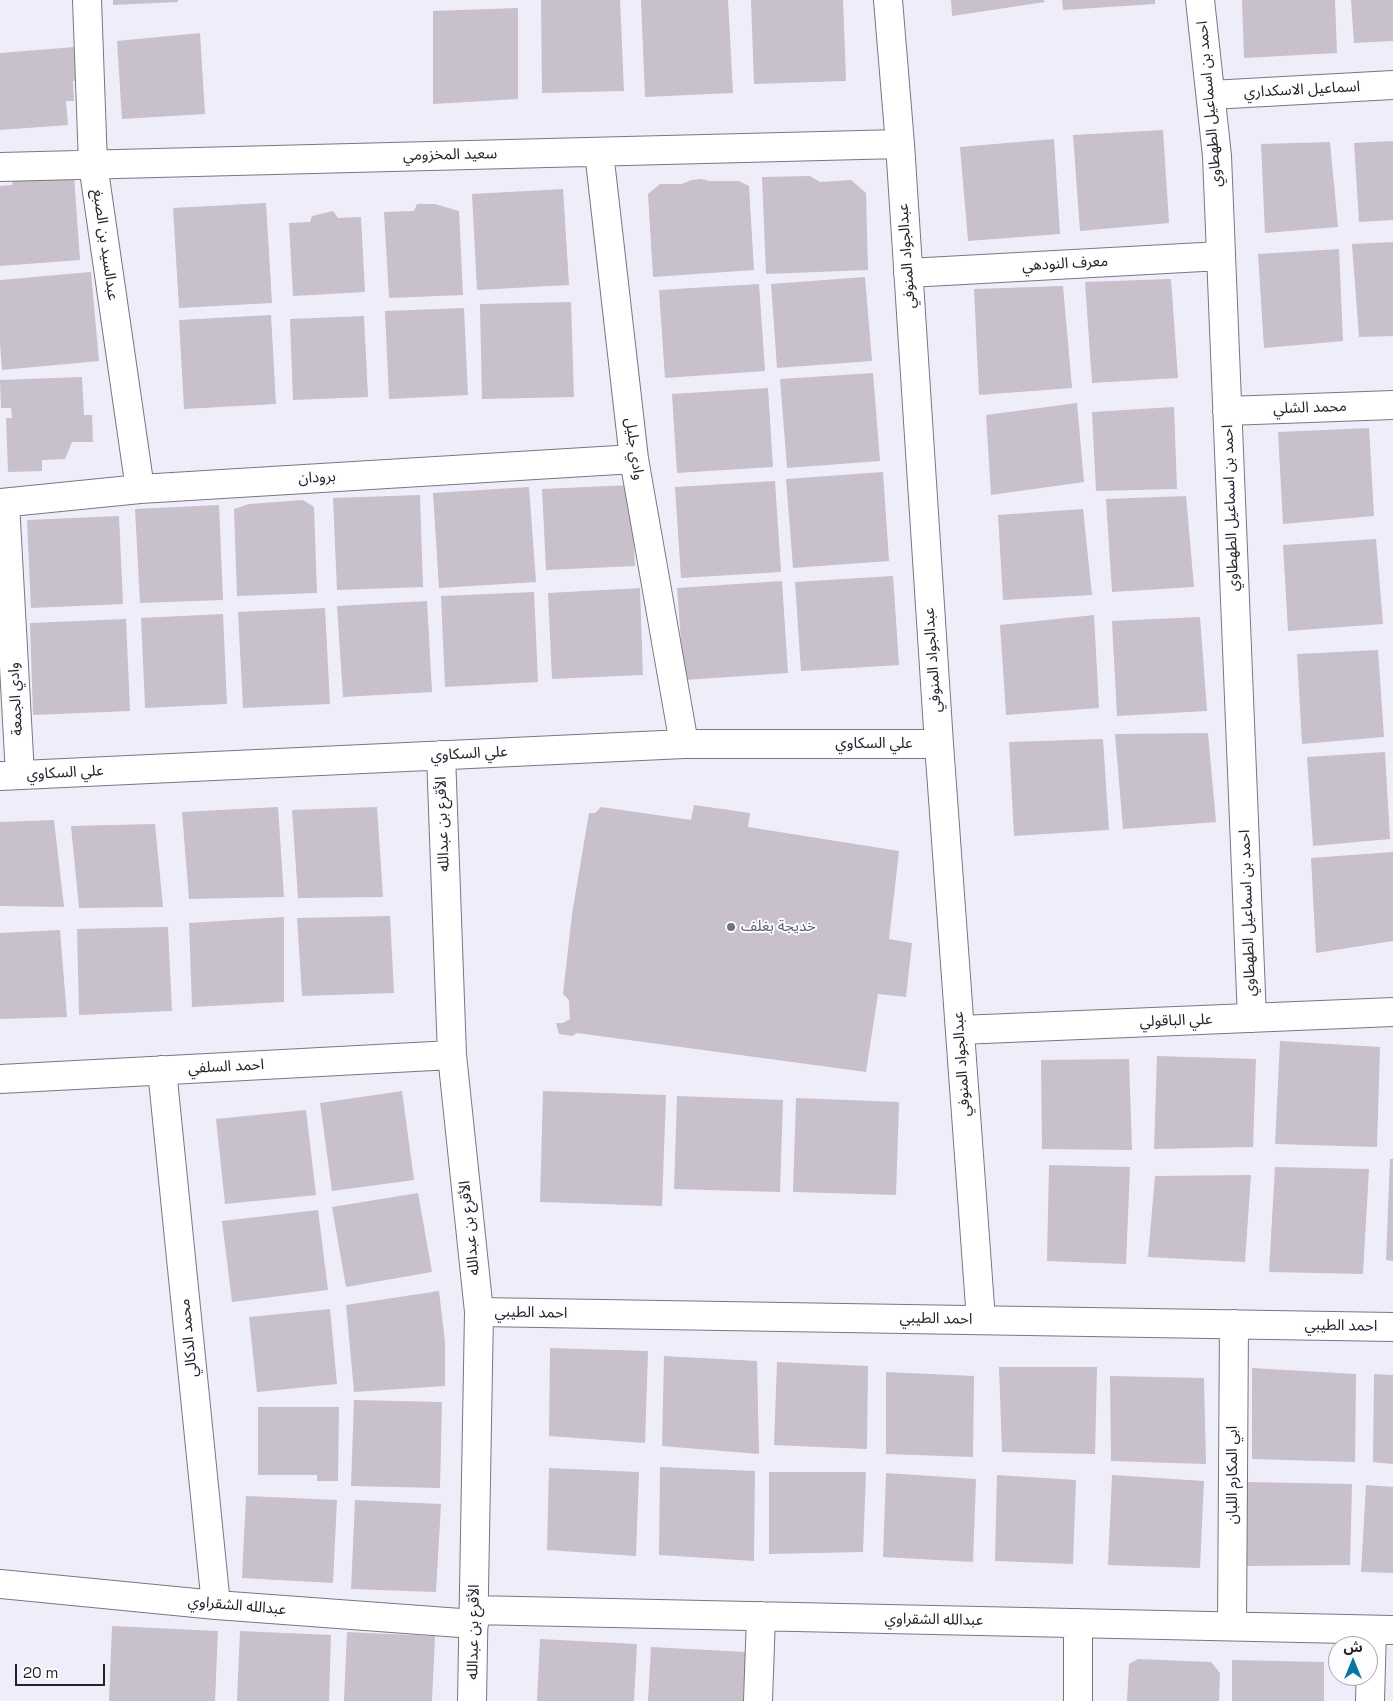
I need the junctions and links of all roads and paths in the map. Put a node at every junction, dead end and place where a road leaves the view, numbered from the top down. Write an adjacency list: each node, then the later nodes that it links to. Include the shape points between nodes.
1 (87, 0): 8 (street, عبدالسيد بن الصبغ)
2 (888, 0): 6 (street, عبدالجواد المنوفي)
3 (1200, 0): 5 (street, احمد بن اسماعيل الطهطاوي)
4 (1393, 85): 5 (street, اسماعيل الاسكداري)
5 (1210, 94): 10 (street, احمد بن اسماعيل الطهطاوي, via 1217,156)
6 (900, 144): 7 (street, سعيد المخزومي); 11 (street, عبدالجواد المنوفي)
7 (599, 152): 8 (street, سعيد المخزومي); 14 (street, وادي جليل)
8 (93, 164): 9 (street, سعيد المخزومي); 15 (street, عبدالسيد بن الصبغ)
9 (0, 167)
10 (1221, 256): 11 (street, معرف النودهي); 13 (street, احمد بن اسماعيل الطهطاوي)
11 (908, 273): 18 (street, عبدالجواد المنوفي)
12 (1393, 405): 13 (street, محمد الشلي)
13 (1227, 411): 22 (street, احمد بن اسماعيل الطهطاوي)
14 (634, 459): 15 (street, برودان); 17 (street, وادي جليل)
15 (140, 488): 16 (street, برودان)
16 (2, 503): 20 (street, وادي الجمعة)
17 (684, 744): 18 (street, علي السكاوي); 19 (street, علي السكاوي)
18 (939, 744): 23 (street, عبدالجواد المنوفي)
19 (441, 755): 20 (street, علي السكاوي); 24 (street, الأقرع بن عبدالله)
20 (10, 776)
21 (1393, 1012): 22 (street, علي الباقولي)
22 (1252, 1018): 23 (street, علي الباقولي)
23 (960, 1030): 28 (street, عبدالجواد المنوفي)
24 (452, 1055): 25 (street, احمد السلفي); 27 (street, الأقرع بن عبدالله)
25 (162, 1070): 26 (street, احمد السلفي); 32 (street, محمد الدكالي)
26 (0, 1079)
27 (479, 1312): 28 (street, احمد الطيبي); 34 (street, الأقرع بن عبدالله)
28 (981, 1320): 29 (street, احمد الطيبي)
29 (1234, 1324): 30 (street, احمد الطيبي); 36 (street, ابي المكارم اللبان)
30 (1393, 1327)
31 (0, 1584): 32 (street, عبدالله الشقراوي)
32 (216, 1605): 34 (street, عبدالله الشقراوي)
33 (762, 1616): 34 (street, عبدالله الشقراوي); 35 (street, عبدالله الشقراوي); 39 (street)
34 (474, 1617): 38 (street, الأقرع بن عبدالله)
35 (1078, 1623): 36 (street, عبدالله الشقراوي); 40 (street)
36 (1232, 1626): 37 (street, عبدالله الشقراوي)
37 (1383, 1630): 41 (street)
38 (472, 1701)
39 (758, 1701)
40 (1078, 1701)
41 (1370, 1701)

